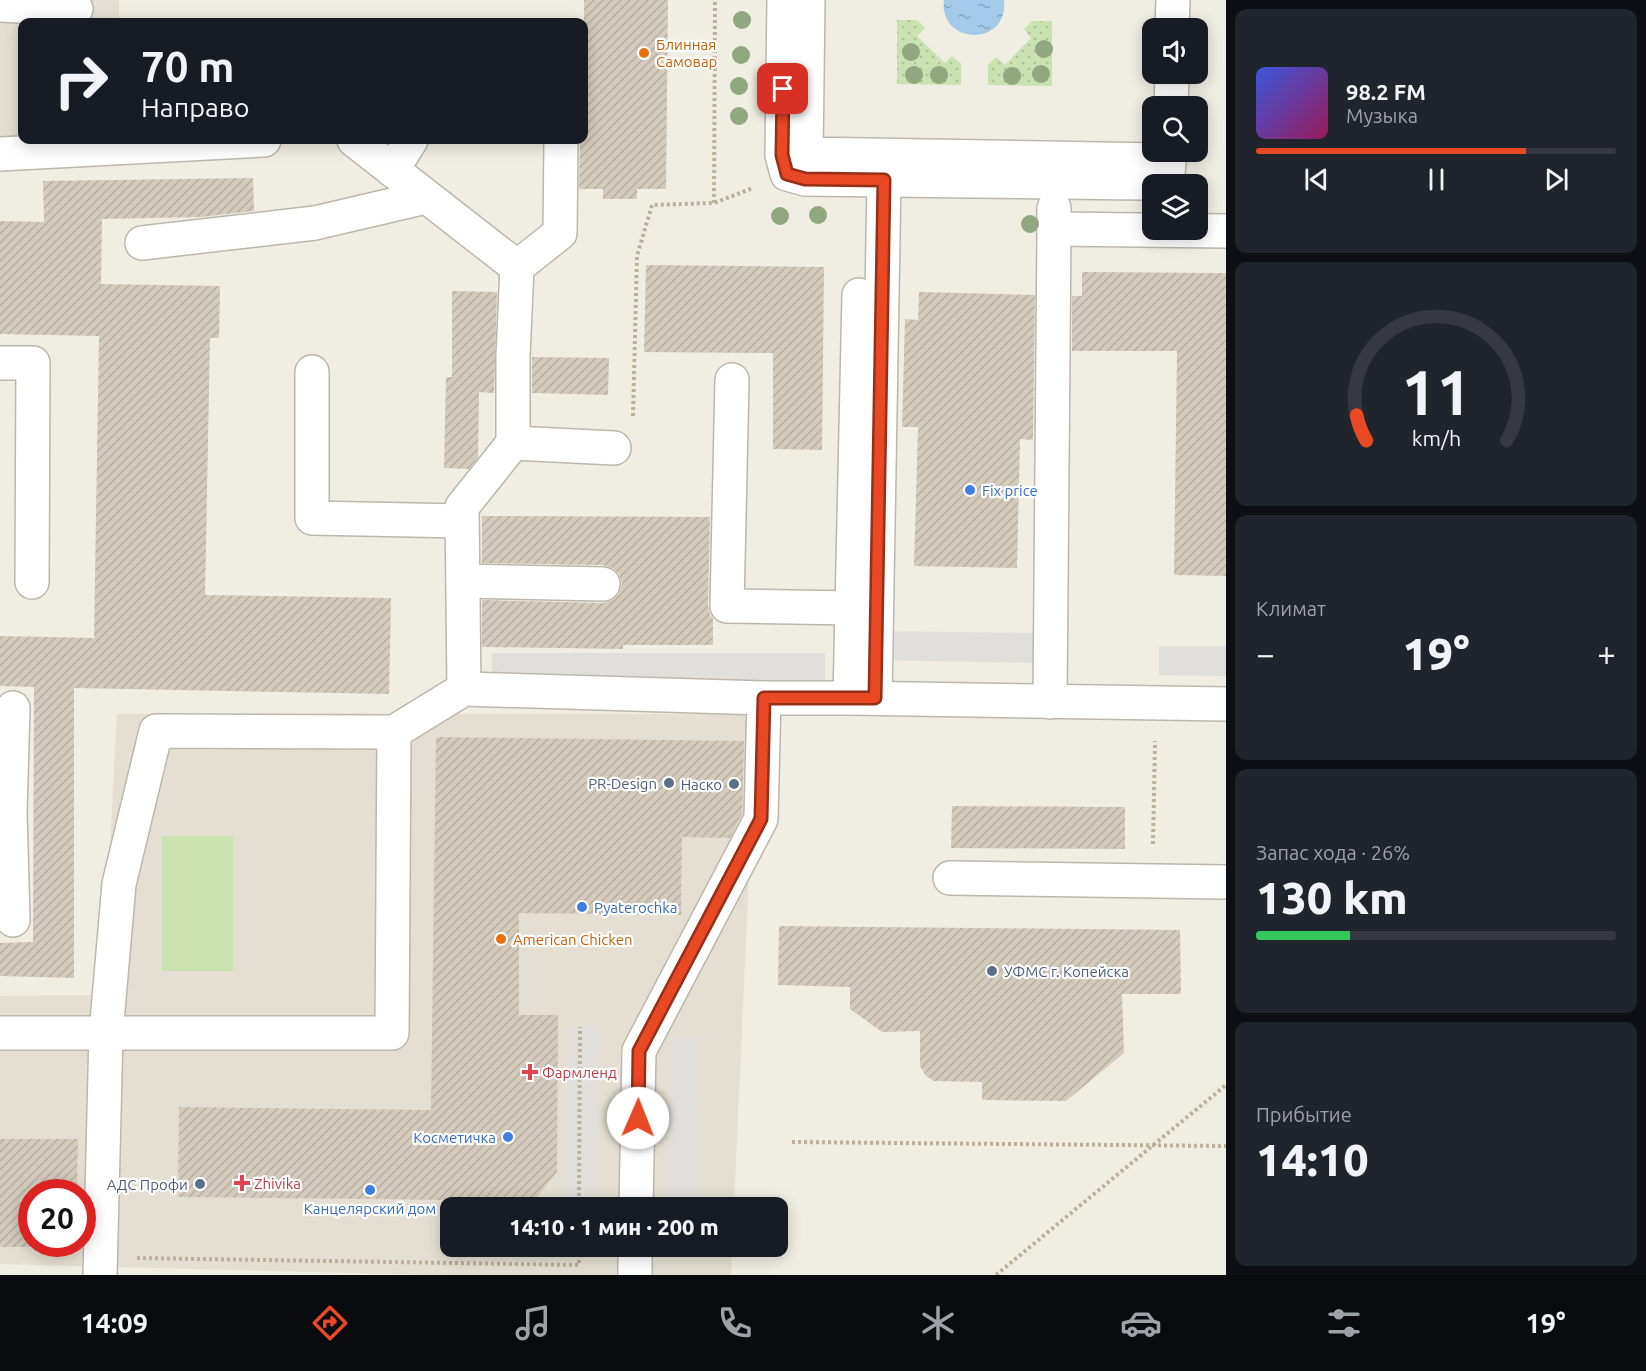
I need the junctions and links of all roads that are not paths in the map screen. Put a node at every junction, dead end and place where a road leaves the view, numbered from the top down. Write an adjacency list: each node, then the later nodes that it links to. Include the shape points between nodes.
1 (784, 0): 17 (street, via 782,155 787,174 805,179)
2 (808, 0): 14 (street, via 806,154)
3 (1160, 0): 7 (street)
4 (1173, 0): 8 (street)
5 (0, 5): 6 (street)
6 (76, 9)
7 (1160, 18)
8 (1172, 18)
9 (189, 144): 13 (street)
10 (359, 144): 16 (street)
11 (408, 144): 16 (street)
12 (561, 144): 23 (street, via 560,233)
13 (0, 154)
14 (1142, 160)
15 (1169, 162): 18 (street, via 1168,173 1159,180 1143,183)
16 (392, 170): 19 (street)
17 (884, 180): 18 (street); 37 (street)
18 (1055, 182): 20 (street)
19 (426, 197): 22 (street, via 315,222); 23 (street)
20 (1054, 229): 21 (street); 38 (street)
21 (1226, 231)
22 (142, 243)
23 (516, 267): 28 (street)
24 (859, 295): 34 (street)
25 (0, 363): 32 (street, via 33,363)
26 (312, 372): 30 (street, via 312,518)
27 (732, 381): 34 (street, via 727,606)
28 (513, 443): 29 (street); 30 (street, via 462,507)
29 (614, 448)
30 (462, 521): 31 (street)
31 (463, 581): 33 (street); 35 (street)
32 (32, 582)
33 (603, 584)
34 (852, 609): 37 (street)
35 (464, 689): 36 (street); 41 (street)
36 (764, 698): 37 (street); 48 (street, via 761,819 639,1051)
37 (862, 698): 38 (street)
38 (1050, 702): 39 (street)
39 (1226, 704)
40 (13, 708): 42 (street)
41 (394, 732): 47 (street, via 156,731 119,884); 47 (street, via 392,1033)
42 (5, 812): 45 (street)
43 (950, 878): 44 (street)
44 (1226, 882)
45 (13, 920)
46 (0, 1033): 47 (street)
47 (106, 1033): 50 (street)
48 (636, 1197)
49 (635, 1257): 51 (street)
50 (100, 1266)
51 (635, 1275)

